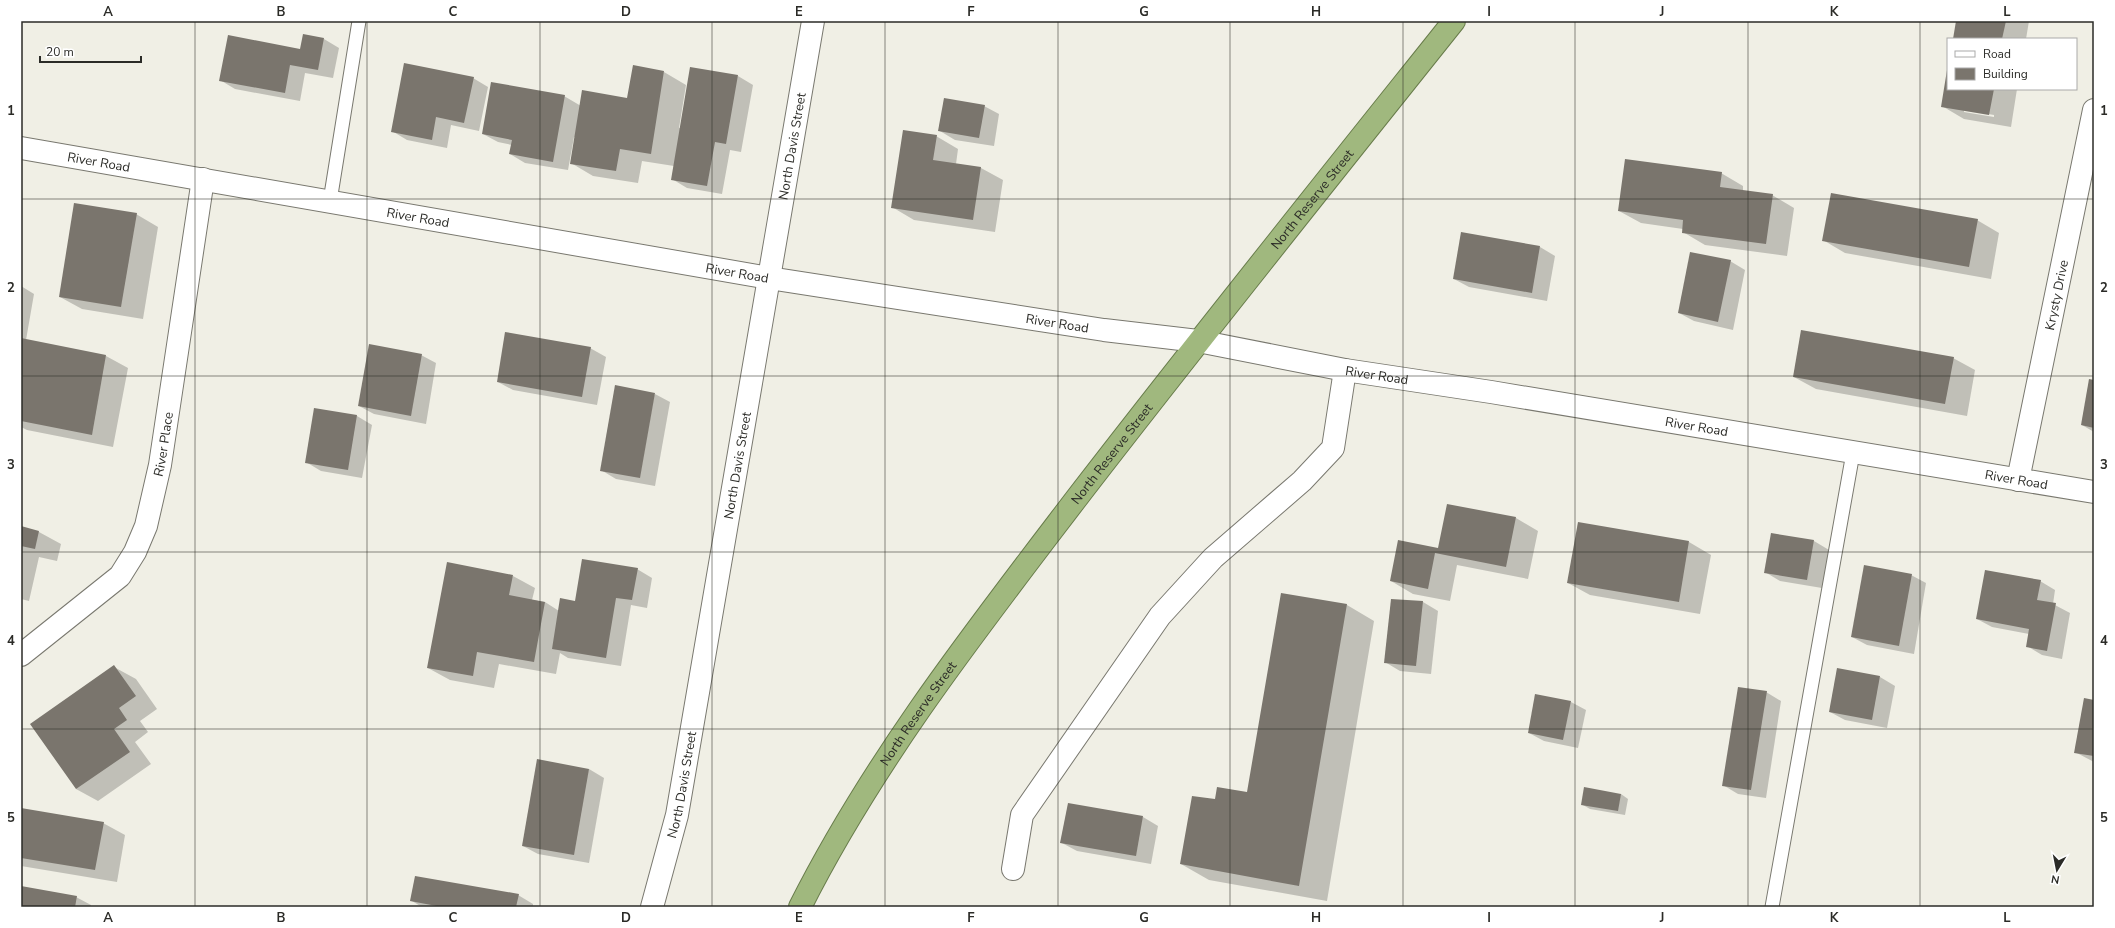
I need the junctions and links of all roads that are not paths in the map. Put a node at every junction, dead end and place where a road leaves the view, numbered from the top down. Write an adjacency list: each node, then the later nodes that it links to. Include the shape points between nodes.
1 (359, 21): 7 (lane)
2 (813, 21): 8 (street, North Davis Street)
3 (1454, 21): 9 (highway, North Reserve Street)
4 (2094, 110): 12 (street, Krysty Drive)
5 (21, 148): 6 (street, River Road)
6 (203, 179): 7 (street, River Road); 14 (street, River Place, via 160,465 146,526 135,552 120,576)
7 (330, 201): 8 (street, River Road)
8 (769, 278): 9 (street, River Road, via 1104,330); 16 (street, North Davis Street, via 677,815)
9 (1198, 341): 10 (street, River Road); 17 (highway, North Reserve Street, via 1008,588 909,722 819,869)
10 (1345, 370): 11 (street, River Road); 15 (street, via 1333,448 1302,481 1213,558 1160,616 1022,815)
11 (1853, 453): 12 (street, River Road); 18 (lane)
12 (2018, 480): 13 (street, River Road)
13 (2094, 492)
14 (21, 655)
15 (1013, 870)
16 (652, 907)
17 (800, 907)
18 (1772, 907)

